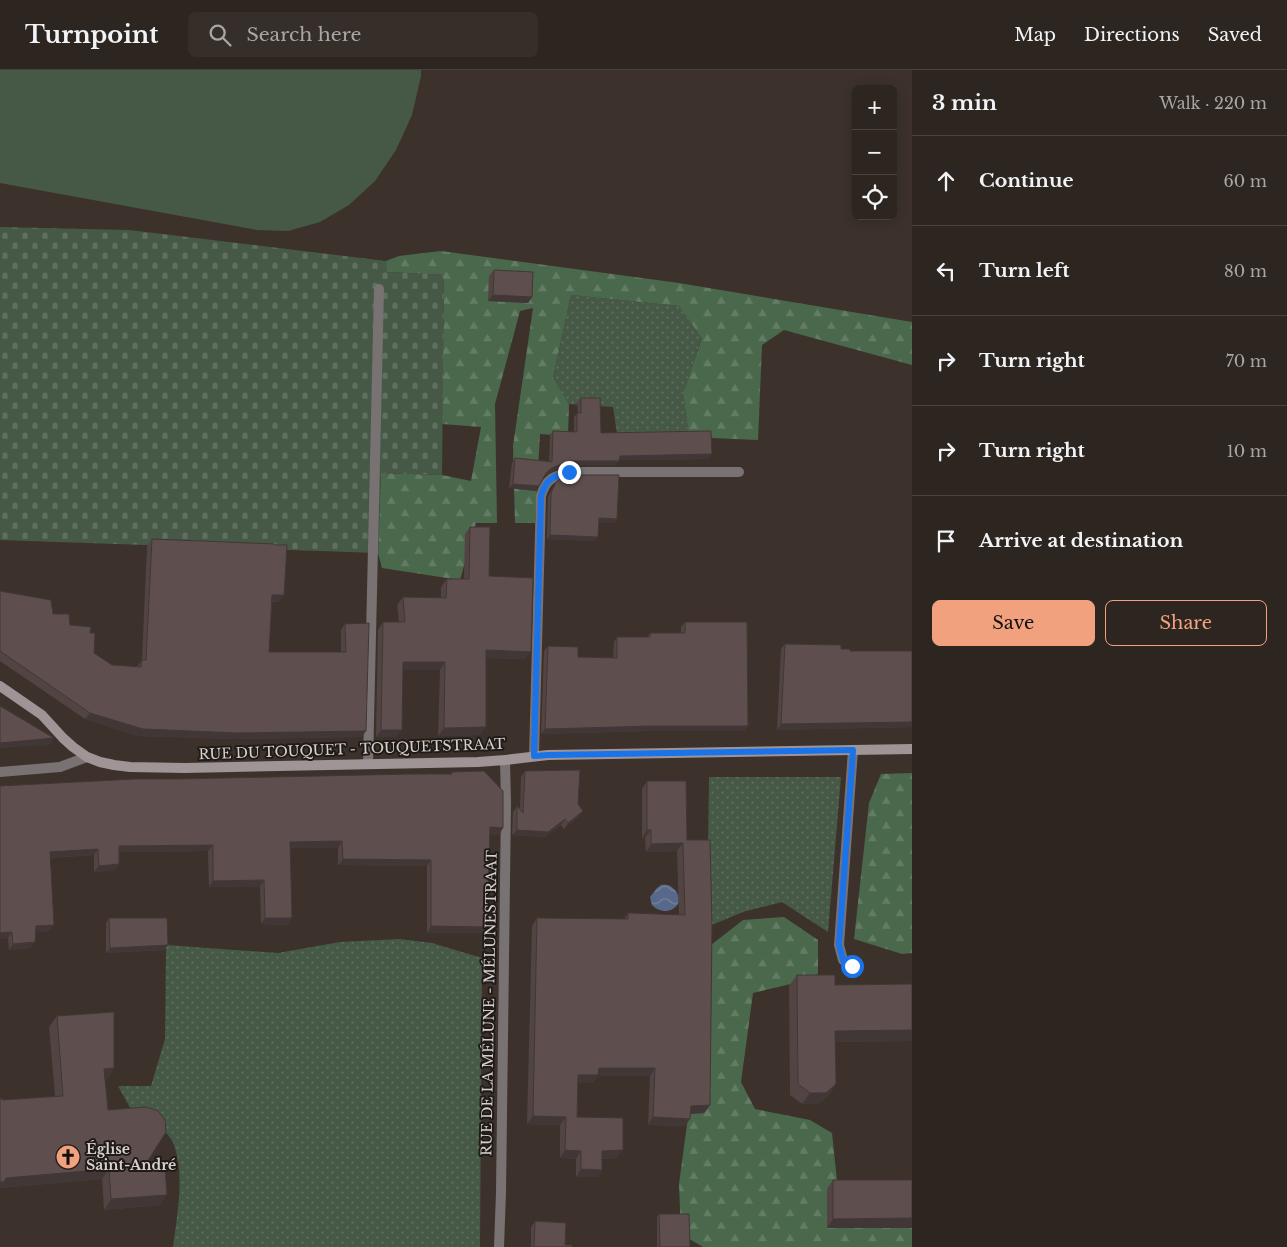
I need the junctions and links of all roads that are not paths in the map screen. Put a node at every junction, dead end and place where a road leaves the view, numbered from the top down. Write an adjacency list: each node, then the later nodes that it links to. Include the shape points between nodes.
1 (379, 289): 9 (street)
2 (739, 472): 6 (street, via 569,472 553,476 544,486 541,496)
3 (0, 686): 7 (main road, RUE DU TOUQUET - TOUQUETSTRAAT, via 42,715)
4 (912, 749): 5 (main road, RUE DU TOUQUET - TOUQUETSTRAAT)
5 (853, 750): 6 (main road, RUE DU TOUQUET - TOUQUETSTRAAT); 11 (street, via 839,945 843,960)
6 (534, 756): 8 (main road, RUE DU TOUQUET - TOUQUETSTRAAT)
7 (87, 757): 9 (main road, RUE DU TOUQUET - TOUQUETSTRAAT, via 130,767); 10 (street, via 60,767)
8 (505, 760): 9 (main road, RUE DU TOUQUET - TOUQUETSTRAAT); 12 (street, RUE DE LA MÉLUNE - MÉLUNESTRAAT)
9 (368, 764)
10 (0, 772)
11 (852, 966)
12 (499, 1247)

